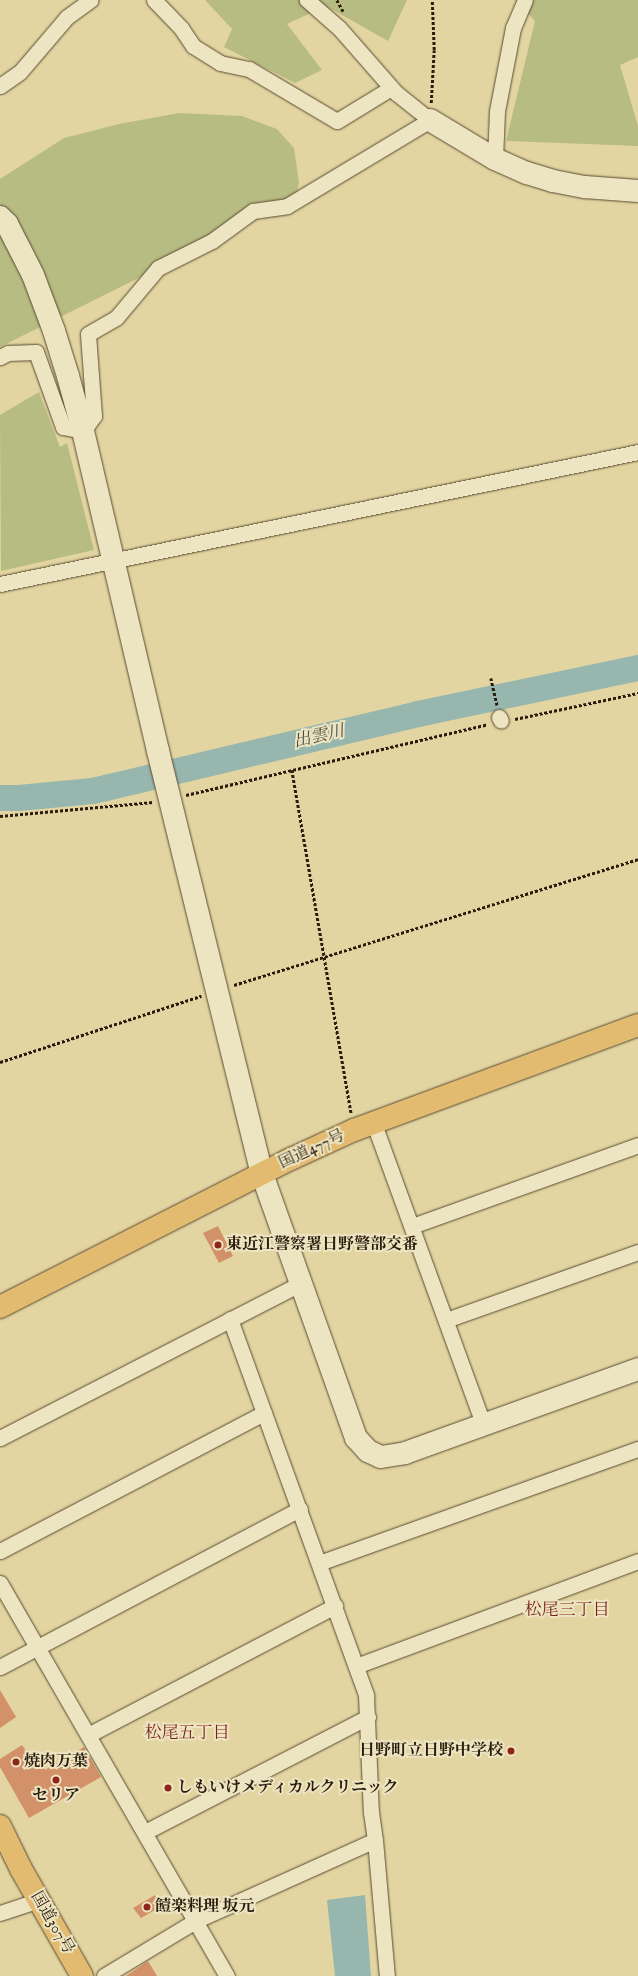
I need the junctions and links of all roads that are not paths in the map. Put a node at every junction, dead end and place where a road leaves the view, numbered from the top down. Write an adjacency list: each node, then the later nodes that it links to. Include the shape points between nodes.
1 (90, 0): 5 (street, via 67,17 20,72)
2 (154, 0): 6 (street, via 181,28 193,46 220,63 249,69 337,121)
3 (307, 0): 6 (street, via 339,28)
4 (525, 0): 8 (street, via 513,28 497,111)
5 (0, 86)
6 (391, 88): 7 (street)
7 (430, 120): 8 (street); 12 (street, via 287,206 253,211 212,241 158,268 116,318 88,334 94,416)
8 (495, 159): 9 (street, via 553,181 585,187)
9 (638, 191)
10 (0, 217): 12 (street, via 7,224 33,275 54,330)
11 (0, 357): 12 (street, via 8,353 36,352 63,427)
12 (83, 431): 14 (street)
13 (638, 452): 14 (street)
14 (112, 560): 15 (street); 19 (street)
15 (0, 584)
16 (638, 1026): 17 (highway, 国道477号)
17 (364, 1127): 19 (highway, 国道477号); 20 (street)
18 (638, 1145): 20 (street)
19 (262, 1174): 22 (street); 23 (highway, 国道477号)
20 (412, 1226): 25 (street)
21 (638, 1252): 25 (street)
22 (301, 1283): 24 (street); 28 (street, via 352,1429 356,1438 368,1451 381,1457 405,1453)
23 (0, 1307)
24 (230, 1319): 27 (street); 29 (street)
25 (446, 1320): 28 (street)
26 (638, 1369): 28 (street)
27 (264, 1413): 31 (street); 32 (street)
28 (483, 1424)
29 (0, 1438)
30 (638, 1449): 34 (street)
31 (300, 1509): 34 (street); 37 (street)
32 (0, 1551)
33 (638, 1561): 38 (street)
34 (320, 1563): 36 (street)
35 (0, 1583): 37 (street)
36 (335, 1606): 38 (street); 41 (street)
37 (37, 1646): 39 (street); 41 (street)
38 (356, 1666): 40 (street, via 366,1695)
39 (0, 1667)
40 (368, 1717): 43 (street); 45 (street, via 371,1812)
41 (88, 1735): 43 (street)
42 (0, 1826): 46 (highway, 国道307号)
43 (145, 1832): 49 (street)
44 (0, 1840): 46 (highway, 国道307号)
45 (375, 1840): 49 (street); 53 (street)
46 (21, 1869): 47 (highway, 国道307号)
47 (39, 1900): 48 (street); 50 (highway, 国道307号)
48 (0, 1913)
49 (195, 1921): 51 (street); 52 (street)
50 (82, 1976)
51 (104, 1976)
52 (227, 1976)
53 (387, 1976)

